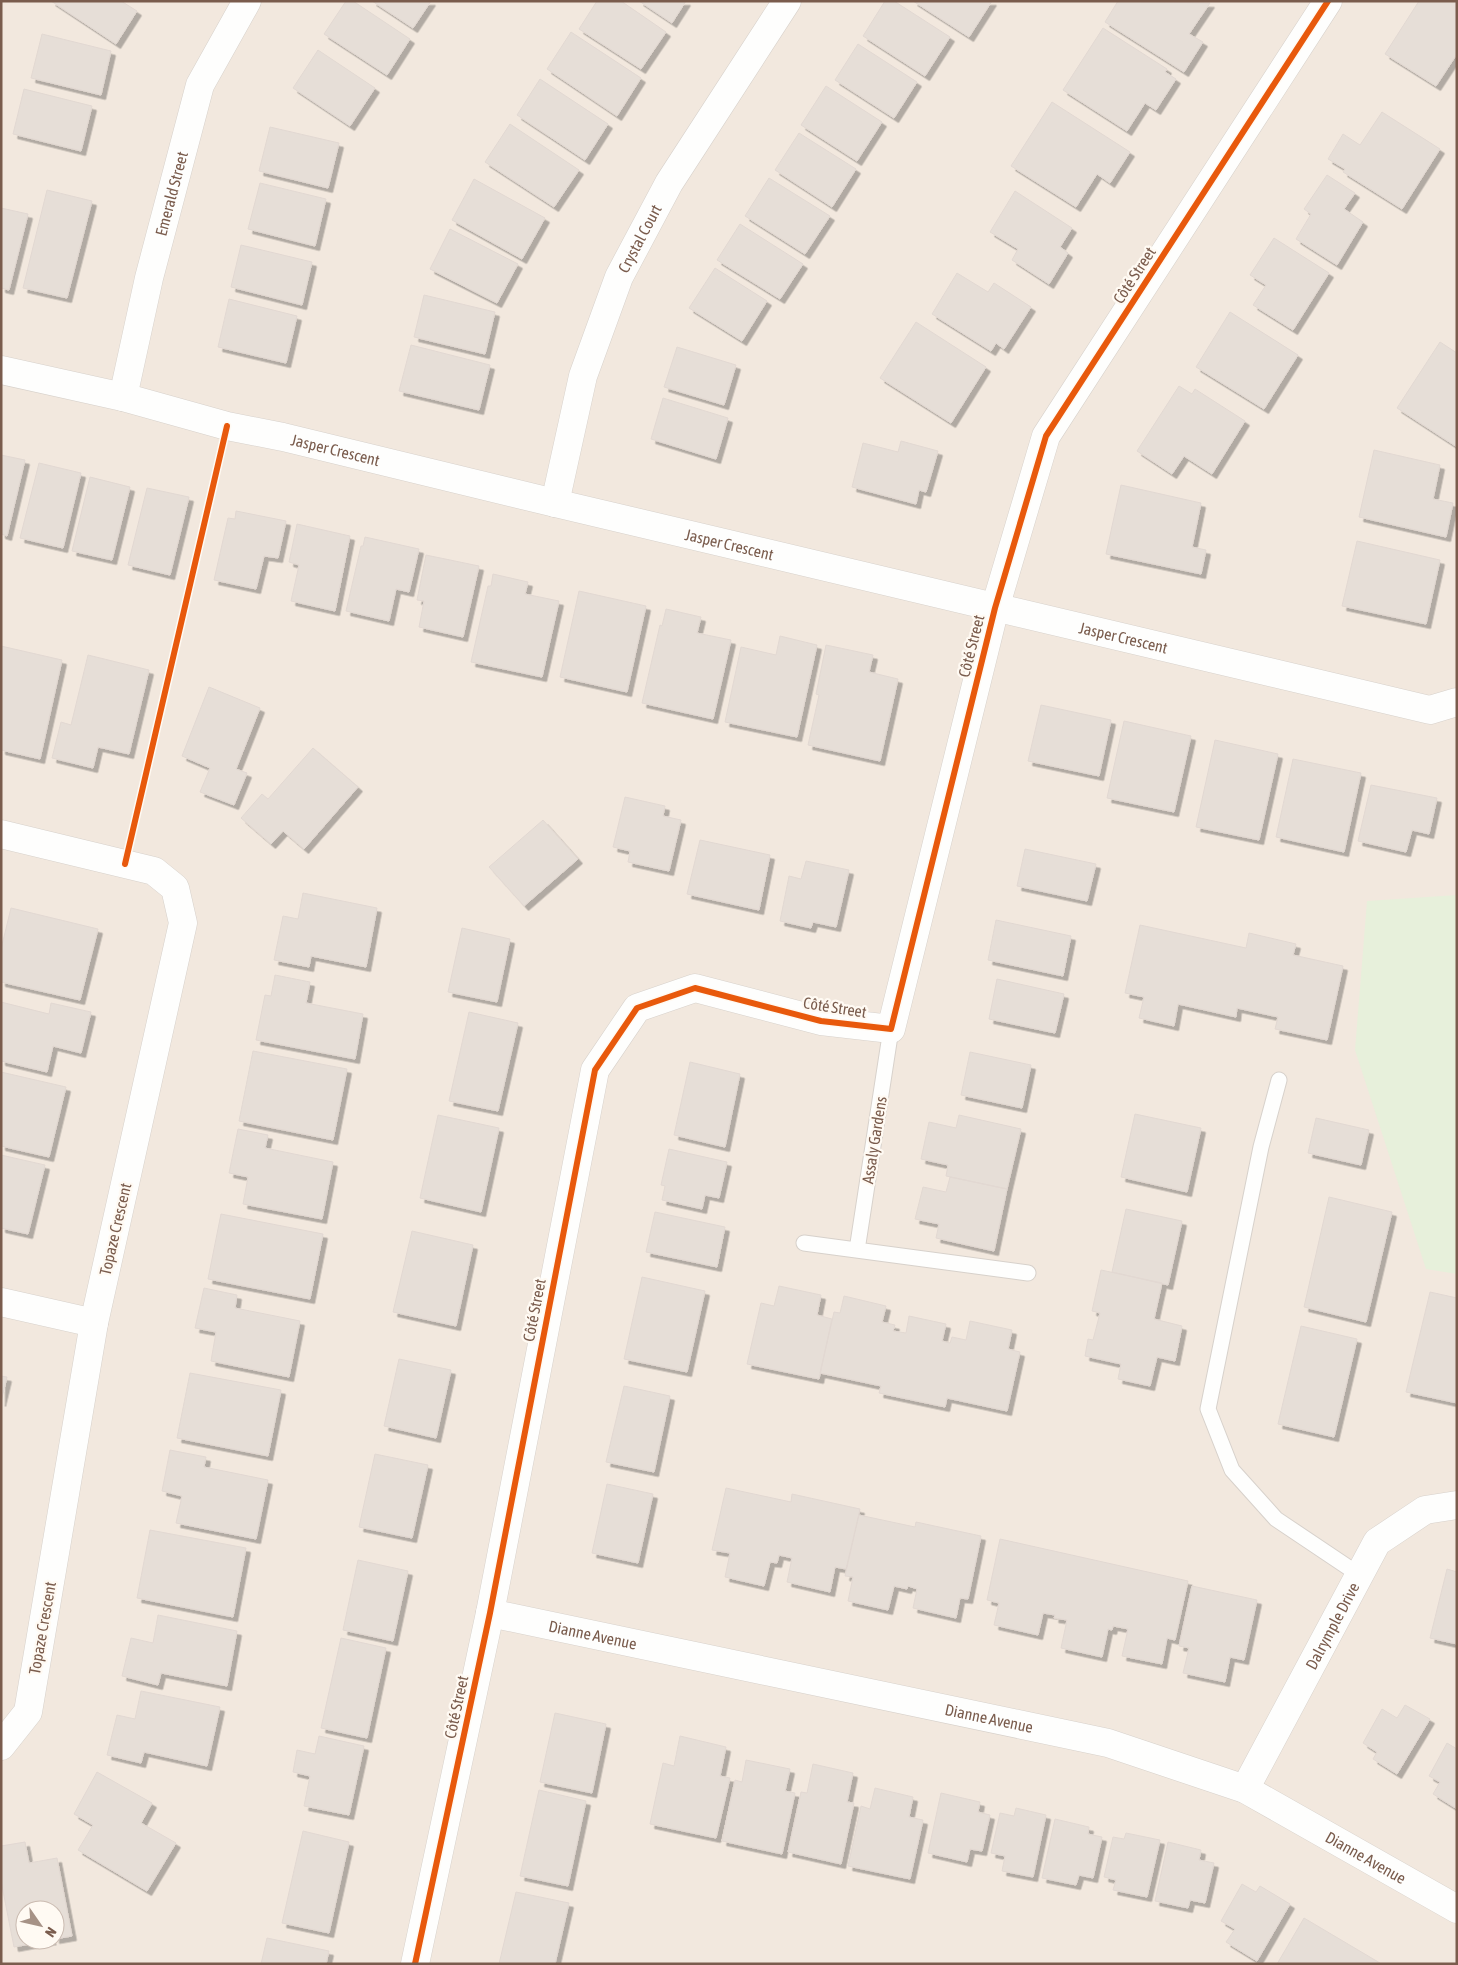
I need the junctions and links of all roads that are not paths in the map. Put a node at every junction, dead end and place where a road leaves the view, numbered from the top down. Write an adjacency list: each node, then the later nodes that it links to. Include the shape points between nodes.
1 (248, 1): 5 (street, Emerald Street, via 200,85 149,278)
2 (787, 1): 6 (street, Crystal Court, via 669,183 619,277 583,376)
3 (1328, 1): 7 (street, Côté Street, via 1046,436)
4 (1, 370): 5 (street, Jasper Crescent)
5 (124, 397): 6 (street, Jasper Crescent, via 227,426)
6 (554, 504): 7 (street, Jasper Crescent)
7 (995, 608): 8 (street, Jasper Crescent, via 1430,710); 10 (street, Côté Street)
8 (1457, 702)
9 (1, 834): 16 (street, Topaze Crescent, via 154,871 175,888 183,923)
10 (891, 1029): 13 (lane, Assaly Gardens); 19 (street, Côté Street, via 821,1021 695,988 637,1008 595,1070)
11 (1279, 1080): 18 (lane, via 1261,1147 1208,1409 1232,1470 1276,1519)
12 (804, 1243): 13 (lane)
13 (857, 1250): 14 (lane)
14 (1028, 1273)
15 (1, 1302): 16 (street)
16 (94, 1323): 20 (street, Topaze Crescent, via 28,1712)
17 (1457, 1505): 18 (street, Dalrymple Drive, via 1425,1510 1378,1542)
18 (1361, 1576): 21 (street, Dalrymple Drive)
19 (490, 1613): 21 (street, Dianne Avenue, via 1108,1743); 23 (street, Côté Street)
20 (1, 1746)
21 (1245, 1789): 22 (street, Dianne Avenue)
22 (1457, 1909)
23 (415, 1964)

